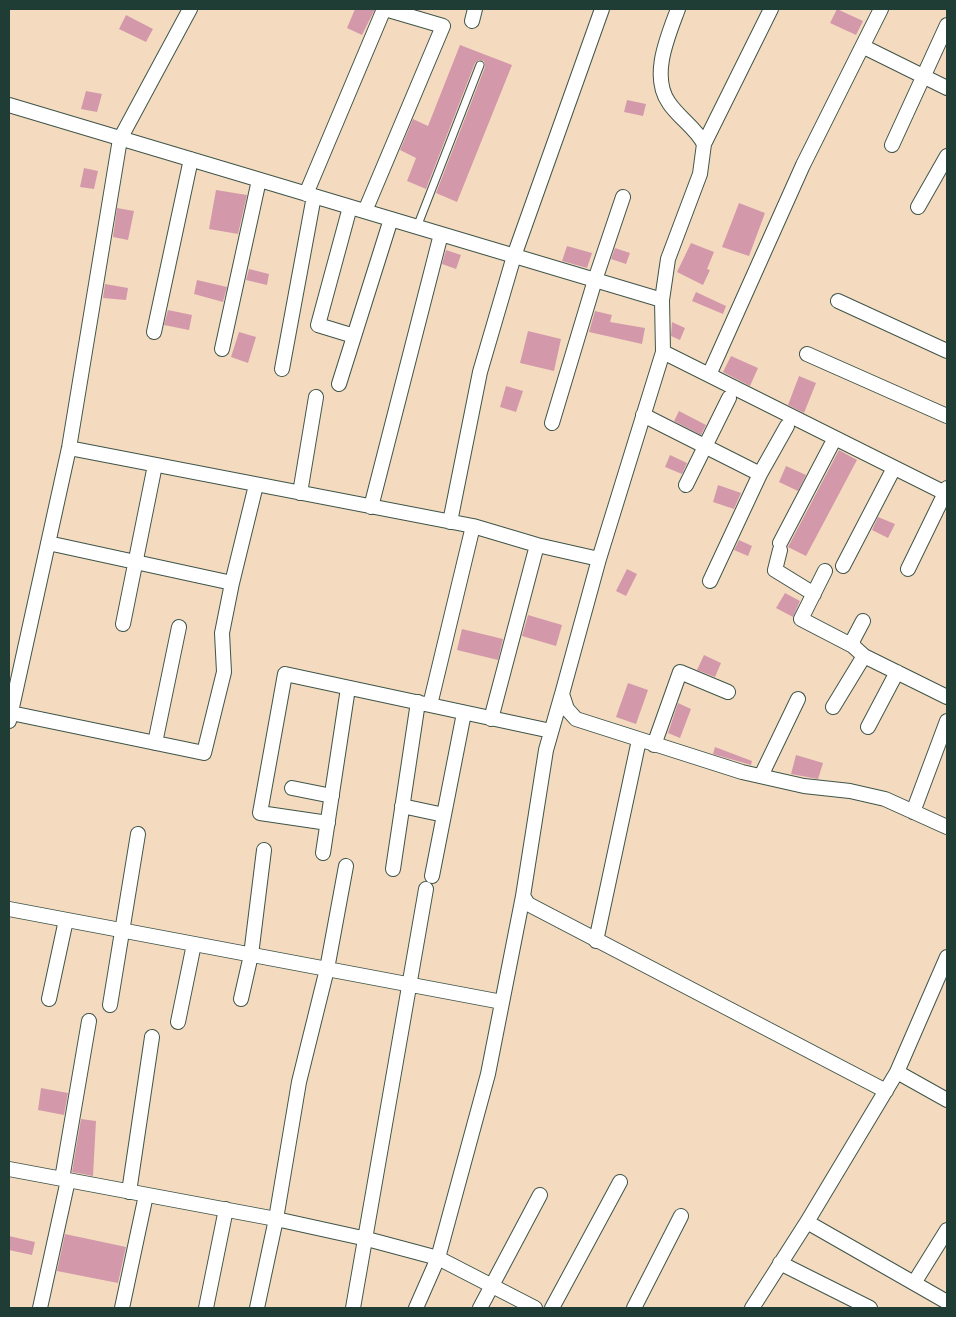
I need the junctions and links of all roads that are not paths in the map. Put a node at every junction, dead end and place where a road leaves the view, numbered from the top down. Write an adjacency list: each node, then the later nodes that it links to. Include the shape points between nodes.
1 (190, 9): 13 (street)
2 (384, 9): 19 (street); 23 (street, via 443,26)
3 (602, 9): 27 (street)
4 (678, 9): 14 (street, via 667,38 662,88 668,102)
5 (771, 9): 14 (street)
6 (881, 9): 8 (street)
7 (947, 25): 10 (street)
8 (864, 46): 10 (street); 38 (street, via 803,165)
9 (480, 65): 25 (lane)
10 (924, 76): 11 (street); 15 (street)
11 (947, 88)
12 (9, 105): 13 (street)
13 (120, 139): 17 (street); 48 (street)
14 (704, 144): 29 (street, via 700,174 668,260)
15 (892, 145)
16 (947, 156): 22 (street)
17 (191, 160): 18 (street); 31 (street)
18 (259, 180): 19 (street); 33 (street)
19 (310, 195): 21 (street); 37 (street)
20 (623, 196): 28 (street)
21 (350, 207): 23 (street); 32 (street, via 318,324)
22 (918, 207)
23 (365, 211): 24 (street)
24 (391, 219): 25 (street); 32 (street)
25 (417, 227): 26 (street)
26 (440, 234): 27 (street); 56 (street)
27 (514, 256): 28 (street); 57 (street, via 480,372)
28 (595, 280): 29 (street); 44 (street)
29 (662, 300): 35 (street)
30 (838, 301): 34 (street)
31 (154, 332)
32 (354, 336): 39 (street)
33 (222, 349)
34 (947, 350)
35 (663, 352): 38 (street); 42 (street)
36 (807, 354): 43 (street)
37 (282, 370)
38 (709, 375): 46 (street)
39 (339, 384)
40 (316, 397): 55 (street)
41 (729, 398): 47 (street)
42 (643, 415): 47 (street); 61 (street)
43 (947, 416)
44 (552, 423)
45 (787, 426): 51 (street)
46 (835, 438): 50 (street); 68 (street, via 780,546 774,570)
47 (705, 446): 51 (street); 53 (street)
48 (69, 448): 49 (street); 59 (street)
49 (156, 465): 52 (street); 62 (street)
50 (894, 468): 54 (street); 63 (street)
51 (760, 474): 66 (street)
52 (256, 484): 55 (street); 67 (street)
53 (686, 485)
54 (946, 491): 64 (street)
55 (300, 493): 56 (street)
56 (371, 507): 57 (street)
57 (450, 522): 58 (street)
58 (473, 526): 60 (street); 80 (street)
59 (48, 543): 62 (street); 83 (street)
60 (537, 545): 61 (street); 84 (street)
61 (599, 559): 77 (street)
62 (136, 560): 67 (street); 70 (street)
63 (843, 566)
64 (908, 569)
65 (825, 571): 68 (street)
66 (710, 581)
67 (232, 583): 89 (street, via 222,633 224,672 204,753)
68 (814, 594): 72 (street, via 801,618)
69 (863, 621): 72 (street)
70 (123, 624)
71 (179, 627): 89 (street)
72 (853, 646): 73 (street)
73 (864, 656): 74 (street); 81 (street)
74 (897, 672): 78 (street); 86 (street)
75 (348, 688): 80 (street); 93 (street); 97 (street, via 285,674 264,783 260,813)
76 (728, 692): 90 (street, via 680,672)
77 (562, 694): 87 (street); 88 (street, via 576,719)
78 (947, 697)
79 (798, 699): 91 (street)
80 (424, 704): 82 (street); 94 (street)
81 (833, 707)
82 (464, 713): 84 (street); 96 (street)
83 (10, 717): 89 (street)
84 (491, 719): 87 (street)
85 (947, 721): 95 (street)
86 (868, 727)
87 (551, 731): 106 (street)
88 (639, 740): 90 (street); 110 (street)
89 (155, 743)
90 (654, 745): 91 (street)
91 (761, 776): 95 (street, via 885,799)
92 (292, 788): 93 (street)
93 (332, 796): 97 (street)
94 (402, 806): 96 (street); 103 (street)
95 (913, 812): 98 (street)
96 (444, 815): 104 (street)
97 (328, 823): 101 (street)
98 (947, 827)
99 (138, 834): 109 (street)
100 (264, 850): 112 (street)
101 (323, 853)
102 (346, 866): 114 (street)
103 (393, 869)
104 (432, 876)
105 (426, 889): 115 (street)
106 (523, 896): 110 (street, via 528,904); 118 (street)
107 (9, 909): 108 (street)
108 (66, 920): 109 (street); 117 (street)
109 (122, 930): 111 (street); 119 (street)
110 (596, 941): 124 (street)
111 (194, 944): 112 (street); 121 (street)
112 (250, 955): 114 (street); 116 (street)
113 (947, 957): 123 (street)
114 (327, 969): 115 (street); 134 (street, via 299,1082)
115 (408, 985): 118 (street); 137 (street)
116 (241, 998)
117 (49, 999)
118 (502, 1002): 138 (street, via 488,1074)
119 (110, 1006)
120 (89, 1021): 127 (street)
121 (178, 1022)
122 (152, 1037): 129 (street)
123 (898, 1072): 124 (street); 125 (street)
124 (886, 1091): 135 (street)
125 (947, 1100)
126 (9, 1169): 127 (street)
127 (65, 1180): 129 (street); 143 (street)
128 (620, 1182): 151 (street)
129 (129, 1192): 130 (street)
130 (146, 1195): 132 (street); 144 (street)
131 (540, 1195): 141 (street)
132 (226, 1210): 134 (street); 145 (street)
133 (681, 1216): 152 (street)
134 (276, 1219): 137 (street); 146 (street)
135 (807, 1222): 139 (street); 140 (street)
136 (947, 1230): 140 (street)
137 (367, 1239): 138 (street); 147 (street)
138 (438, 1258): 141 (street); 148 (street)
139 (780, 1263): 153 (street); 154 (street)
140 (914, 1283): 142 (street)
141 (492, 1287): 149 (street); 150 (street)
142 (947, 1302)
143 (40, 1308)
144 (122, 1308)
145 (206, 1308)
146 (257, 1308)
147 (353, 1308)
148 (416, 1308)
149 (480, 1308)
150 (535, 1308)
151 (552, 1308)
152 (634, 1308)
153 (752, 1308)
154 (870, 1308)

